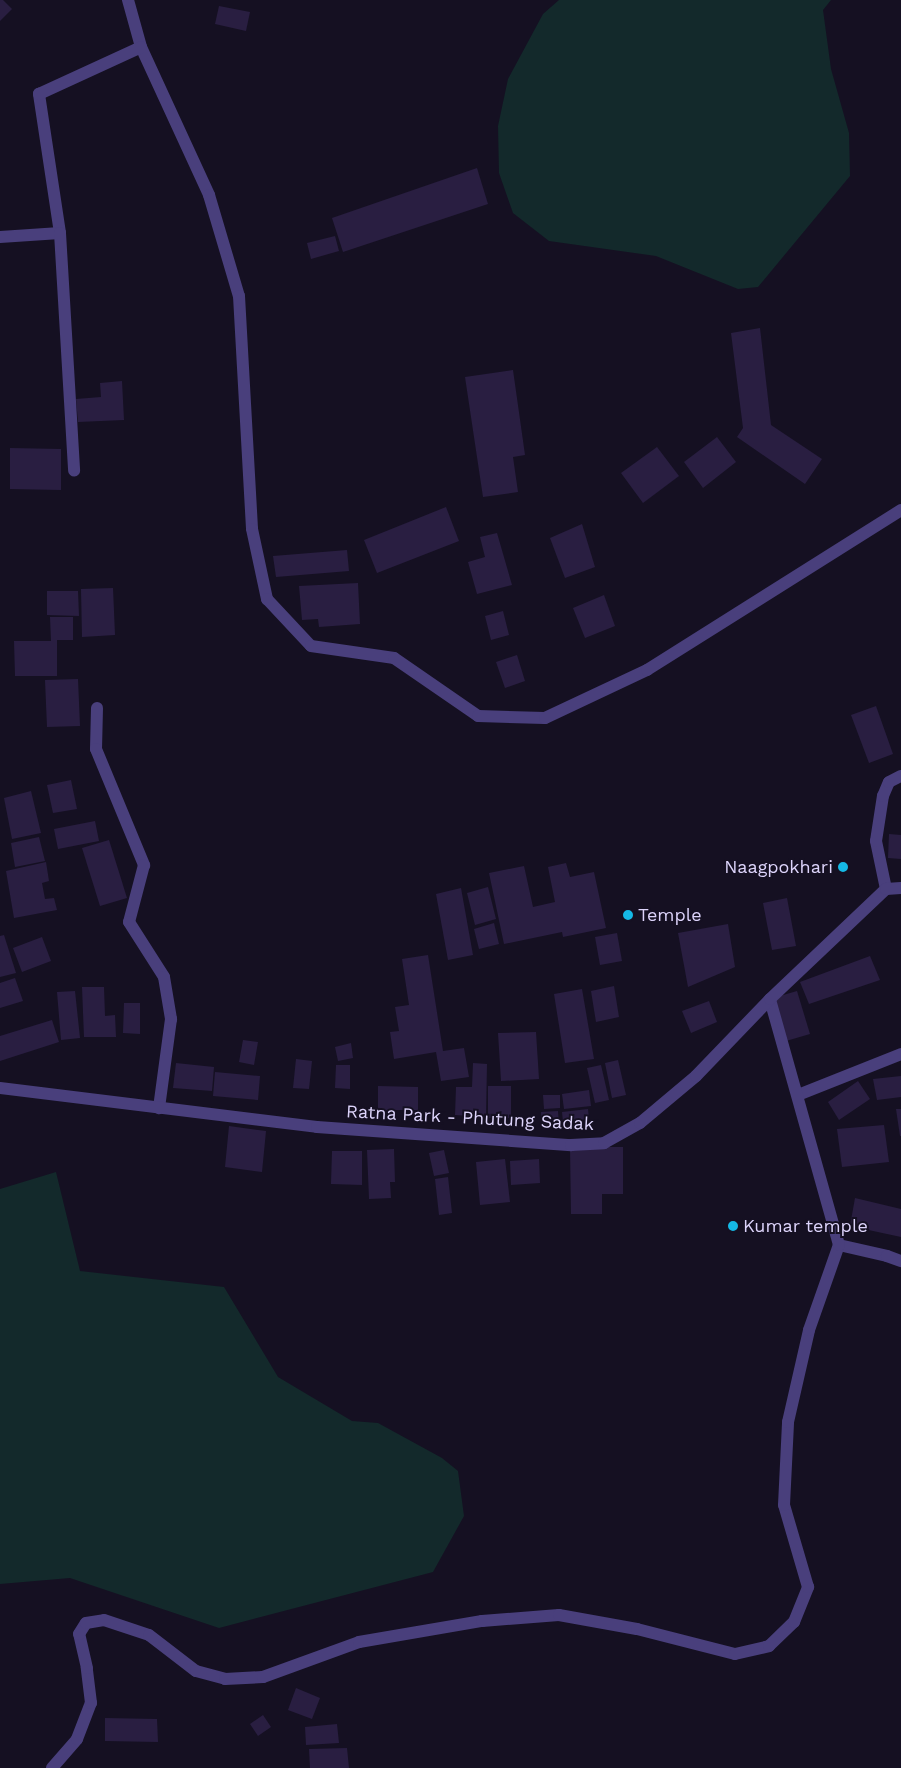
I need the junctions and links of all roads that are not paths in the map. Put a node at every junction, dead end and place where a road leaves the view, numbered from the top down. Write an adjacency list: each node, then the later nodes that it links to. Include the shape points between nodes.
1 (128, 0): 2 (street)
2 (141, 47): 3 (street, via 39,94); 6 (street, via 209,195 239,296 252,529 268,599 311,646 394,658 478,716 545,718 647,670)
3 (60, 233): 4 (street); 5 (street)
4 (0, 237)
5 (74, 471)
6 (901, 510)
7 (98, 708): 15 (street, via 96,749 144,864 129,922 164,977 171,1019)
8 (901, 776): 10 (street, via 889,782 883,796 876,841)
9 (901, 888): 10 (street)
10 (886, 889): 11 (street, Ratna Park - Phutung Sadak)
11 (770, 999): 14 (street); 15 (street, Ratna Park - Phutung Sadak, via 696,1076 640,1123 604,1143 571,1144 317,1127)
12 (901, 1054): 14 (street)
13 (0, 1088): 15 (street, Ratna Park - Phutung Sadak)
14 (798, 1095): 16 (street)
15 (159, 1108)
16 (839, 1244): 17 (street); 18 (street, via 809,1330 788,1422 784,1505 808,1586 794,1622 769,1646 735,1654 637,1629 559,1615 482,1621 359,1642 264,1677 225,1679 196,1671 149,1635 104,1620 86,1623 79,1634 91,1703 77,1739)
17 (901, 1261)
18 (52, 1768)

